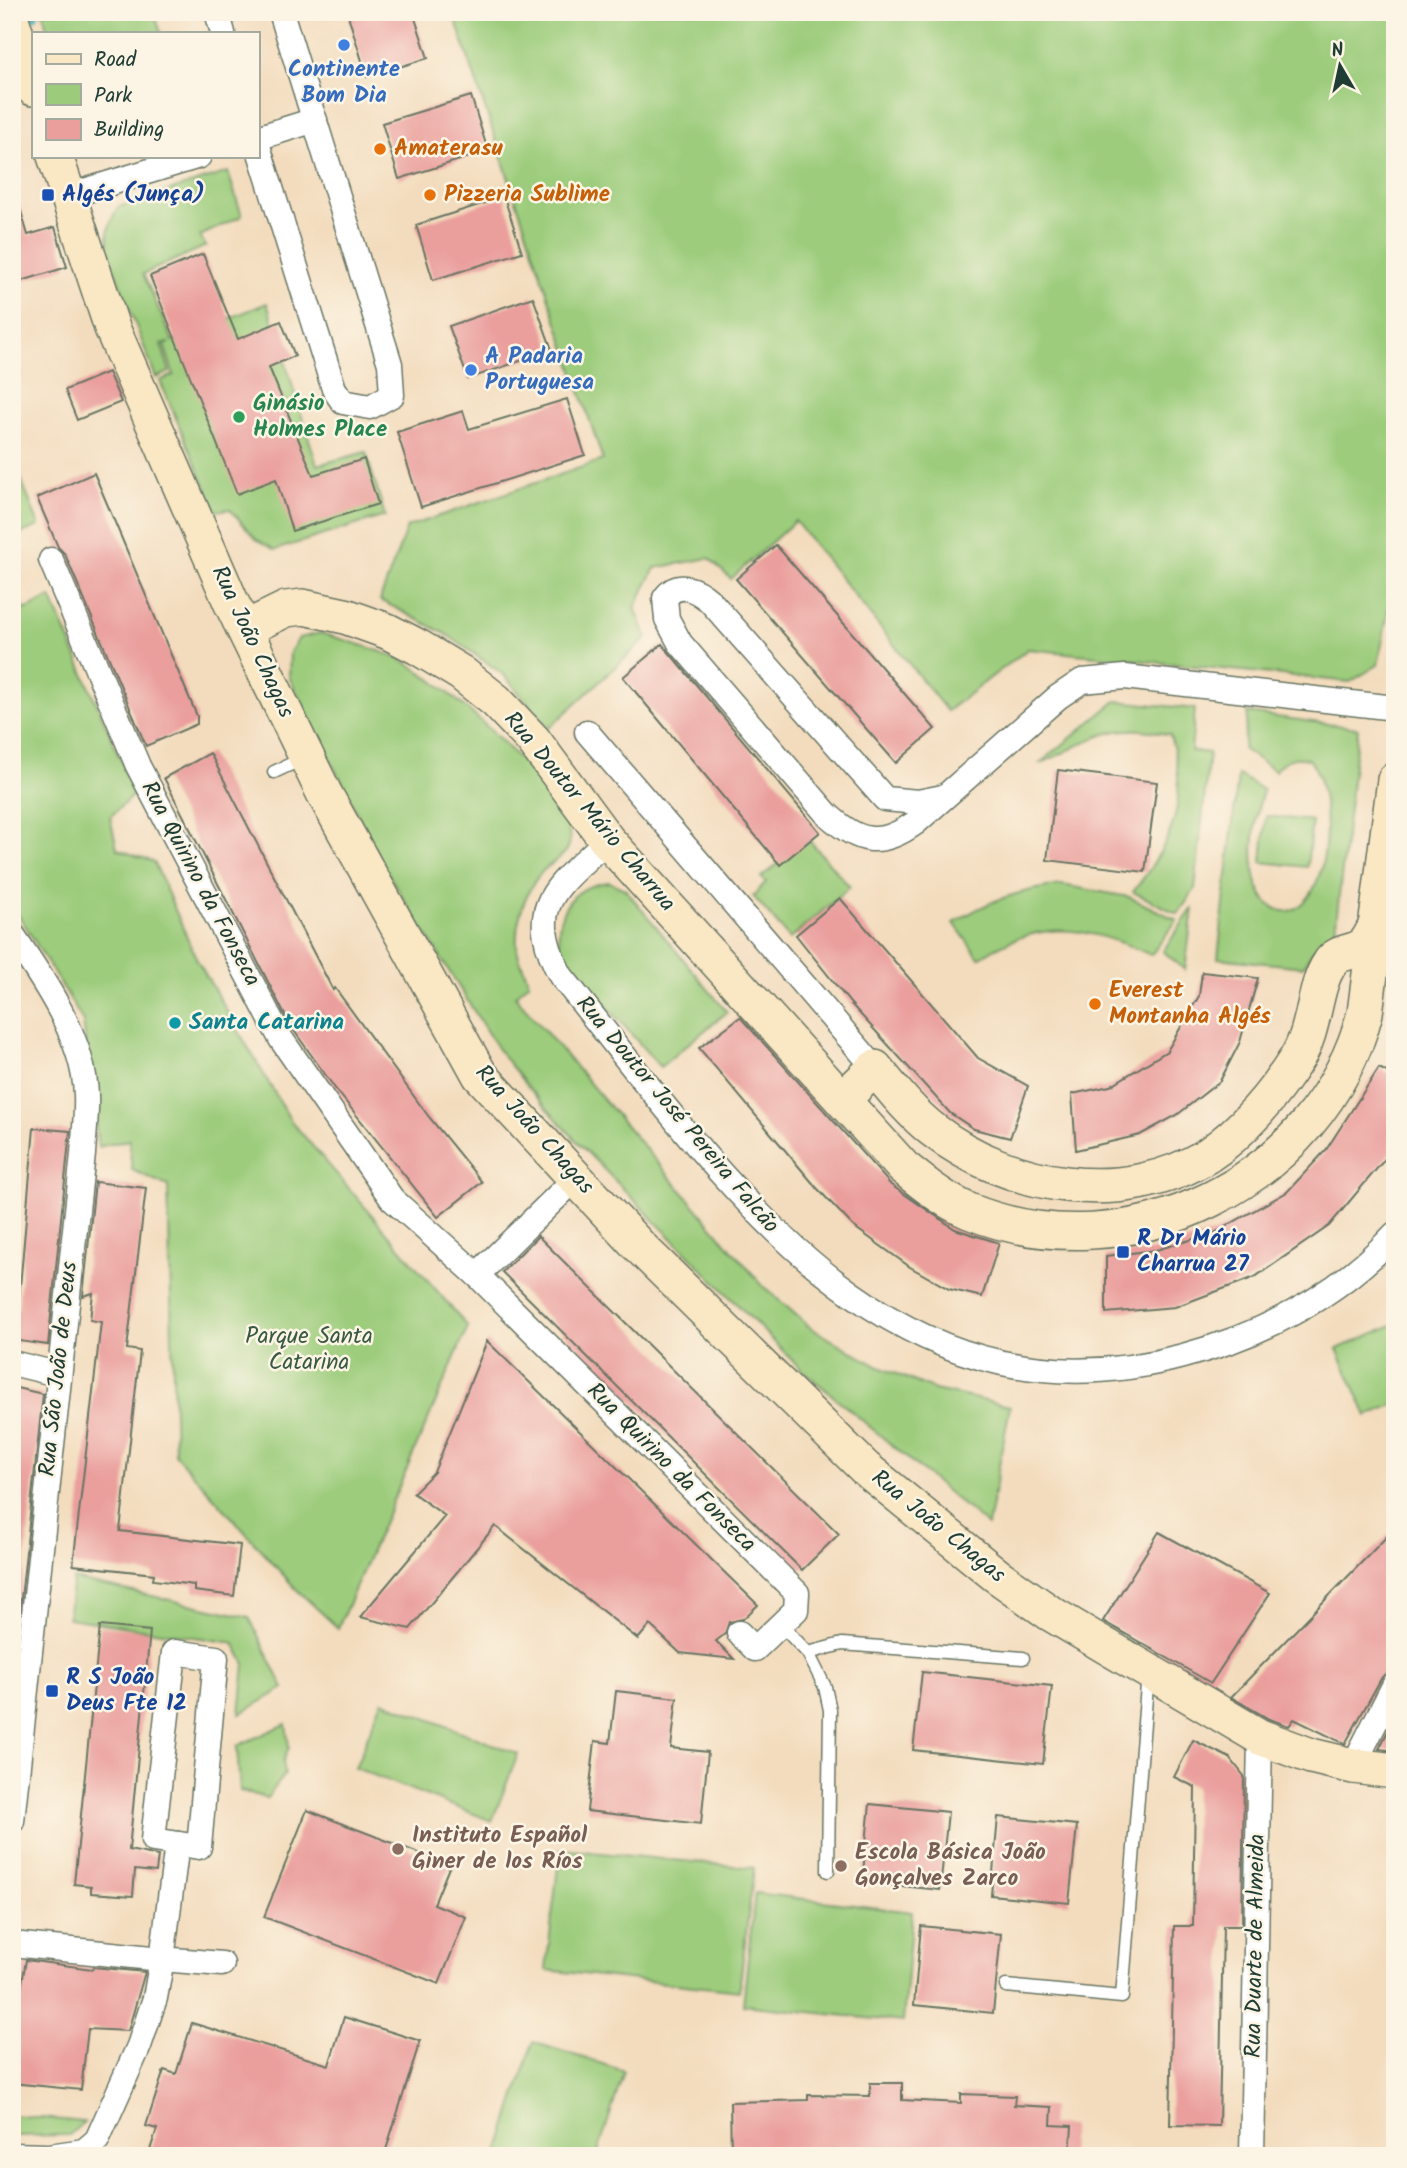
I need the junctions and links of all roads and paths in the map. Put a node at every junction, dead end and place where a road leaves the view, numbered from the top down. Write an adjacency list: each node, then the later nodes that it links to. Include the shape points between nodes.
1 (217, 12): 4 (street)
2 (281, 12): 6 (street)
3 (12, 22): 5 (street)
4 (223, 32)
5 (32, 85)
6 (315, 120): 7 (street); 8 (street, via 393,376 391,395 370,407 343,402 334,389)
7 (259, 139)
8 (259, 146)
9 (56, 158): 11 (street, Rua João Chagas)
10 (192, 158): 11 (street)
11 (68, 196): 13 (street, Rua João Chagas, via 112,328)
12 (51, 560): 31 (street, Rua Quirino da Fonseca, via 138,766 281,1039 392,1199)
13 (245, 629): 16 (street, Rua João Chagas); 20 (street, Rua Doutor Mário Charrua, via 286,609 303,607 345,615 418,647 496,701 533,740)
14 (1395, 708): 19 (street, via 1125,677 1094,678 1058,697)
15 (587, 732): 25 (street)
16 (307, 757): 17 (lane); 29 (street, Rua João Chagas, via 480,1075)
17 (274, 772)
18 (1395, 780): 21 (street, Rua Doutor Mário Charrua)
19 (943, 797): 19 (street, via 918,802 885,799 710,601 687,587 676,588 665,598 667,619 680,643 843,829 876,840 897,836)
20 (607, 840): 26 (street, Rua Doutor Mário Charrua); 30 (street, Rua Doutor José Pereira Falcão, via 554,889 547,905 547,950 561,976 765,1224 872,1310 914,1334 985,1358 1031,1367 1143,1365 1217,1347 1279,1323 1347,1280)
21 (1379, 920): 23 (street, via 1366,943); 24 (street, Rua Doutor Mário Charrua)
22 (12, 934): 33 (street, Rua São João de Deus, via 56,1002 73,1040 86,1091)
23 (1331, 961): 24 (street, via 1356,968); 27 (street, via 1308,1038 1277,1085 1253,1116 1216,1148 1169,1173 1096,1186 1060,1185 1025,1176 997,1166 933,1130)
24 (1370, 986): 28 (street, Rua Doutor Mário Charrua, via 1359,1036 1304,1127 1243,1182 1170,1219 1090,1233 1001,1221 968,1211 933,1191)
25 (875, 1068): 26 (street); 27 (street)
26 (843, 1099): 28 (street, Rua Doutor Mário Charrua)
27 (901, 1099): 28 (street)
28 (869, 1130)
29 (576, 1178): 31 (street); 38 (street, Rua João Chagas, via 865,1468 996,1575)
30 (1395, 1234)
31 (477, 1275): 34 (street, Rua Quirino da Fonseca, via 797,1593 796,1610)
32 (12, 1363): 33 (street)
33 (57, 1374): 43 (street, Rua São João de Deus)
34 (781, 1625): 35 (street, Rua Quirino da Fonseca, via 755,1649); 36 (lane)
35 (739, 1633)
36 (808, 1653): 37 (lane, via 842,1644); 46 (lane, via 825,1687 830,1710)
37 (1023, 1658)
38 (1148, 1673): 40 (street, Rua João Chagas); 50 (lane, via 1122,1997)
39 (1395, 1684): 41 (street)
40 (1260, 1737): 41 (street, Rua João Chagas); 53 (street, Rua Duarte de Almeida)
41 (1353, 1766): 42 (street, Rua João Chagas)
42 (1395, 1771)
43 (14, 1787): 44 (street, Rua São João de Deus)
44 (12, 1821)
45 (177, 1844): 45 (street, via 199,1847 216,1658 174,1652 153,1840); 48 (street)
46 (828, 1871)
47 (12, 1944): 48 (street)
48 (162, 1959): 49 (street); 52 (street, via 139,2046 97,2140 84,2151)
49 (222, 1964)
50 (1006, 1986)
51 (12, 2155): 52 (street)
52 (47, 2156)
53 (1252, 2156)

